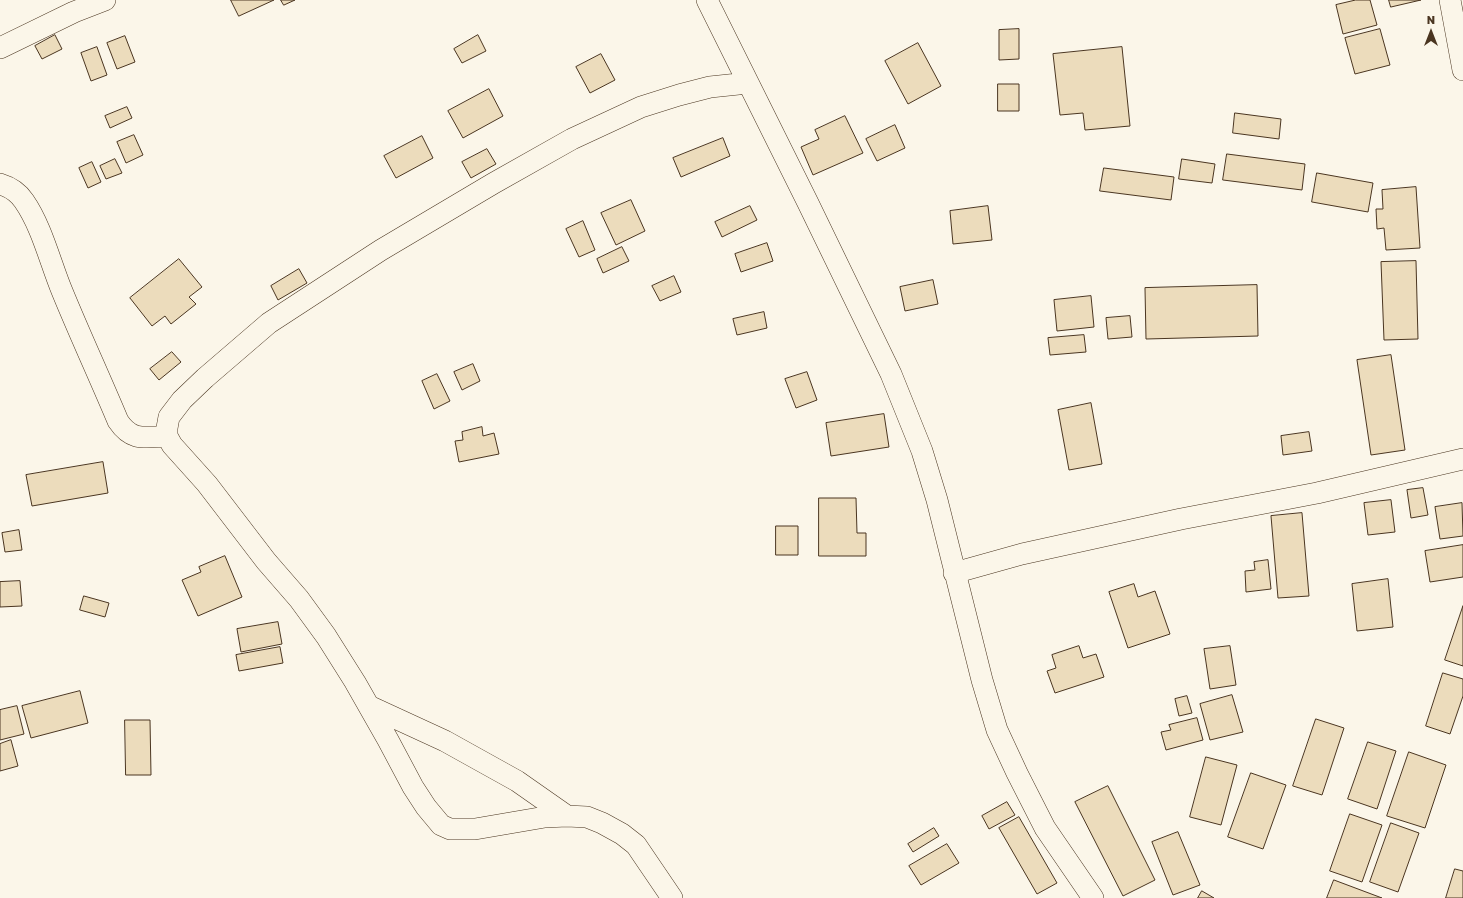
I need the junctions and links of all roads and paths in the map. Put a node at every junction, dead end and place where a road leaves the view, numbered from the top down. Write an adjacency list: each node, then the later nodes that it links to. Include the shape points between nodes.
1 (105, 0): 4 (street)
2 (707, 0): 6 (street)
3 (1450, 0): 5 (street)
4 (0, 48)
5 (1463, 70)
6 (748, 83): 8 (street, via 710,87 641,107 572,139 381,250 269,323 205,378 169,417); 10 (street, via 891,374 922,451 937,500)
7 (0, 184): 8 (street, via 10,186 33,216 62,291 121,426 134,436)
8 (167, 436): 11 (street, via 326,636)
9 (1463, 459): 10 (street, via 1317,493 1181,518 1037,550)
10 (954, 573): 14 (street, via 997,730 1046,828)
11 (369, 706): 12 (street, via 445,741 517,781); 12 (street, via 412,787 441,824 450,829 474,829 545,817)
12 (567, 816): 13 (street, via 587,817 631,841)
13 (672, 898)
14 (1093, 898)

